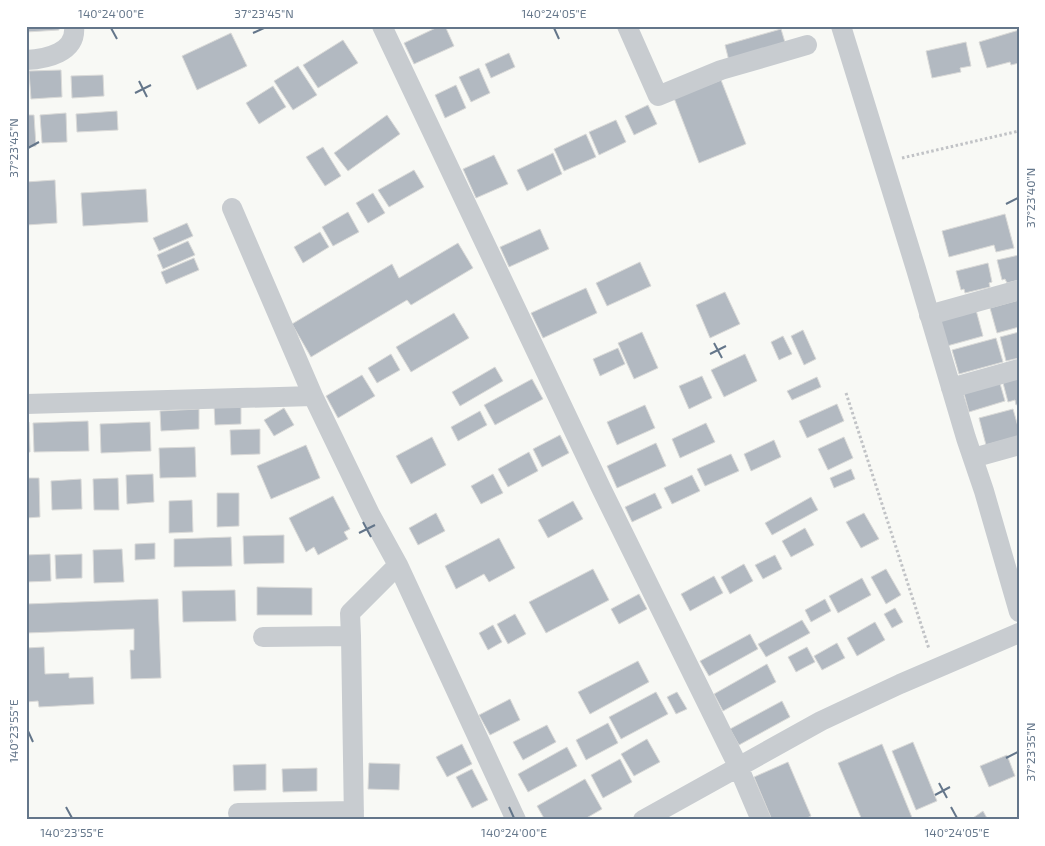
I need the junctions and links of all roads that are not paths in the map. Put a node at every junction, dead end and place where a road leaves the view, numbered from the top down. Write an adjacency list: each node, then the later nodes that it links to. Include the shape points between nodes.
1 (74, 26): 6 (street, via 71,42 62,52 42,60)
2 (382, 26): 21 (street)
3 (627, 26): 5 (street, via 658,96 721,70)
4 (840, 26): 9 (street)
5 (807, 45)
6 (26, 60)
7 (232, 208): 12 (street)
8 (1019, 290): 9 (street)
9 (930, 315): 11 (street)
10 (1019, 369): 11 (street)
11 (951, 388): 15 (street)
12 (313, 396): 13 (street); 16 (street)
13 (26, 404)
14 (1019, 445): 15 (street)
15 (973, 458): 17 (street)
16 (398, 566): 19 (street, via 350,613); 24 (street)
17 (1019, 612)
18 (1019, 633): 21 (street, via 821,721)
19 (351, 636): 20 (street); 23 (street)
20 (263, 637)
21 (738, 766): 25 (street); 26 (street)
22 (238, 813): 23 (street)
23 (354, 815)
24 (516, 820)
25 (643, 820)
26 (761, 820)

